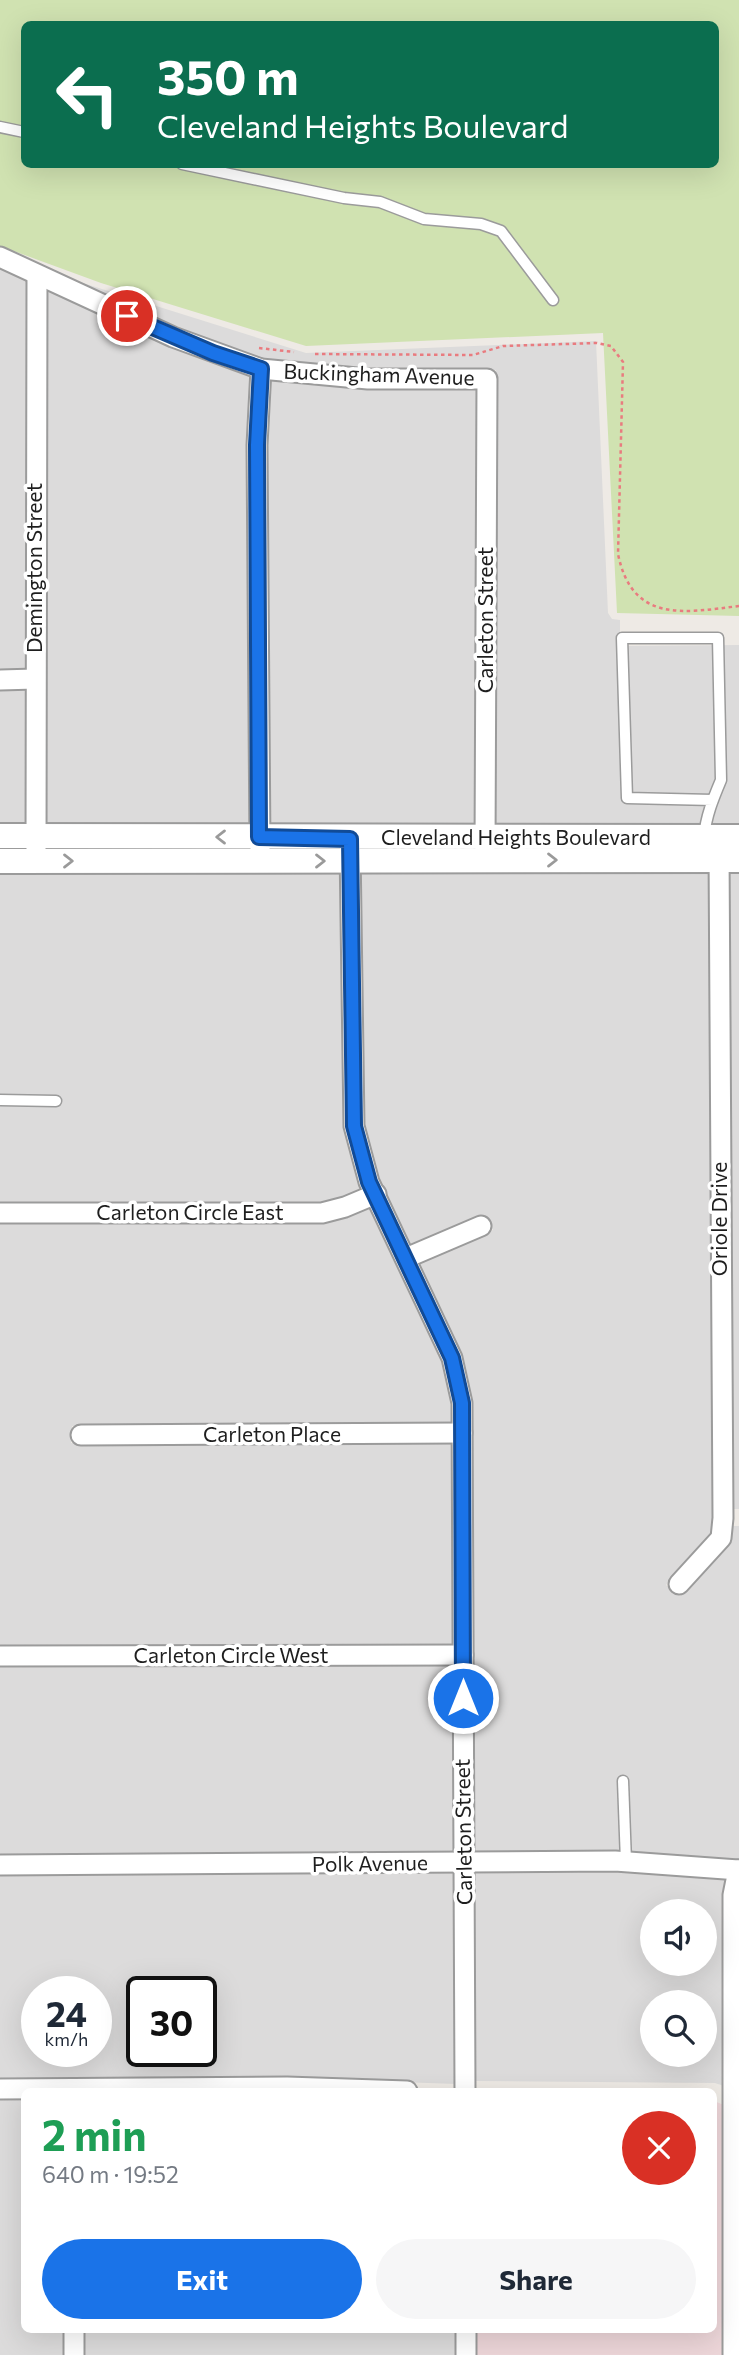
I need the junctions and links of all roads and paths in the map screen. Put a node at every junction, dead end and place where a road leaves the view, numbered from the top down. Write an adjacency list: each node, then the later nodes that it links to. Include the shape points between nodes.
1 (0, 127): 2 (lane)
2 (21, 131)
3 (201, 168): 6 (lane, via 380,202 424,219 481,224 502,231)
4 (0, 257): 5 (street, Buckingham Avenue)
5 (37, 275): 7 (street, Buckingham Avenue, via 173,337); 9 (street, Demington Street)
6 (553, 300)
7 (261, 369): 8 (street, Buckingham Avenue, via 368,379); 15 (street, via 257,445)
8 (487, 379): 16 (street, Carleton Street)
9 (35, 679): 10 (street); 12 (street, Demington Street)
10 (0, 680)
11 (713, 800): 11 (lane, via 721,780 718,638 621,638 627,798); 14 (lane, via 706,818)
12 (36, 835): 13 (street, Cleveland Heights Boulevard); 15 (street, Cleveland Heights Boulevard, one-way to 12); 20 (street, Demington Street)
13 (0, 836): 17 (lane)
14 (724, 846): 16 (street, Cleveland Heights Boulevard); 29 (street, Oriole Drive)
15 (260, 849): 18 (street, Cleveland Heights Boulevard); 20 (street, Cleveland Heights Boulevard, one-way to 15)
16 (485, 849): 18 (street, Cleveland Heights Boulevard)
17 (0, 850)
18 (350, 850): 23 (street, Carleton Street, via 354,1126)
19 (0, 861): 20 (street, Cleveland Heights Boulevard)
20 (36, 861)
21 (0, 1100): 22 (lane)
22 (56, 1101)
23 (376, 1194): 24 (street, Carleton Circle East, via 322,1213); 26 (street, Carleton Street)
24 (0, 1213)
25 (481, 1226): 26 (street)
26 (406, 1258): 27 (street, Carleton Street, via 452,1358 462,1403)
27 (462, 1433): 28 (street, Carleton Place); 31 (street, Carleton Street)
28 (81, 1435)
29 (731, 1518): 30 (street, Oriole Drive, via 721,1538)
30 (679, 1584)
31 (463, 1655): 32 (street, Carleton Circle West); 35 (street, Carleton Street)
32 (0, 1656)
33 (623, 1781): 34 (lane)
34 (626, 1862): 35 (street, Polk Avenue); 37 (street, Polk Avenue)
35 (464, 1863): 36 (street, Polk Avenue); 40 (street, Carleton Street)
36 (0, 1865)
37 (739, 1870): 44 (street, via 733,1895)
38 (144, 2088): 39 (street)
39 (317, 2088)
40 (466, 2088)
41 (0, 2089): 42 (street)
42 (21, 2089)
43 (717, 2093): 44 (street)
44 (736, 2100): 49 (street)
45 (75, 2333): 47 (street)
46 (466, 2333): 48 (street)
47 (74, 2355)
48 (466, 2355)
49 (733, 2355)

